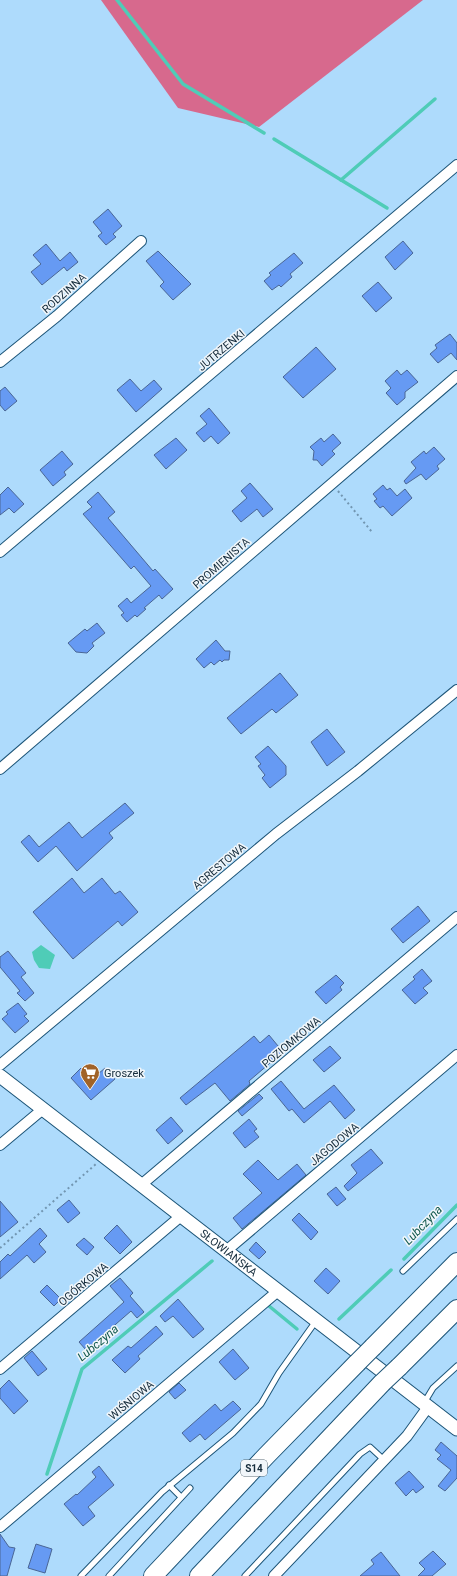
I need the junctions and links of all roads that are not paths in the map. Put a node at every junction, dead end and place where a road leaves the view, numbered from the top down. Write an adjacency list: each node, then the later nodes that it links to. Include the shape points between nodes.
1 (457, 165): 5 (street, JUTRZENKI)
2 (141, 241): 3 (street, RODZINNA, via 57,316)
3 (0, 362)
4 (457, 376): 7 (street, PROMIENISTA)
5 (0, 552)
6 (457, 690): 10 (street, AGRESTOWA, via 358,772 276,834)
7 (0, 769)
8 (457, 917): 14 (street, POZIOMKOWA)
9 (457, 1055): 17 (street, JAGODOWA)
10 (0, 1065)
11 (0, 1076): 12 (street, SŁOWIAŃSKA)
12 (43, 1109): 13 (street); 14 (street, SŁOWIAŃSKA)
13 (0, 1145)
14 (141, 1185): 15 (street, SŁOWIAŃSKA)
15 (181, 1216): 17 (street, SŁOWIAŃSKA); 24 (street, OGÓRKOWA)
16 (457, 1219): 19 (lane)
17 (226, 1251): 20 (street, SŁOWIAŃSKA)
18 (457, 1262): 34 (highway, S14, bridge, via 266,1456)
19 (403, 1271)
20 (278, 1291): 22 (street, SŁOWIAŃSKA); 31 (street, WIŚNIOWA)
21 (457, 1309): 35 (highway, bridge, via 382,1383)
22 (317, 1321): 25 (street, SŁOWIAŃSKA); 28 (lane, via 261,1404 233,1433)
23 (457, 1366): 25 (lane, via 433,1388)
24 (0, 1369)
25 (426, 1406): 26 (street, SŁOWIAŃSKA); 27 (street, via 407,1436)
26 (457, 1429)
27 (384, 1460): 36 (lane, via 370,1447 360,1454); 37 (street)
28 (169, 1486): 30 (lane); 32 (lane)
29 (190, 1488): 30 (lane)
30 (181, 1497): 33 (lane)
31 (0, 1527)
32 (81, 1576)
33 (109, 1576)
34 (153, 1576)
35 (199, 1576)
36 (245, 1576)
37 (274, 1576)

